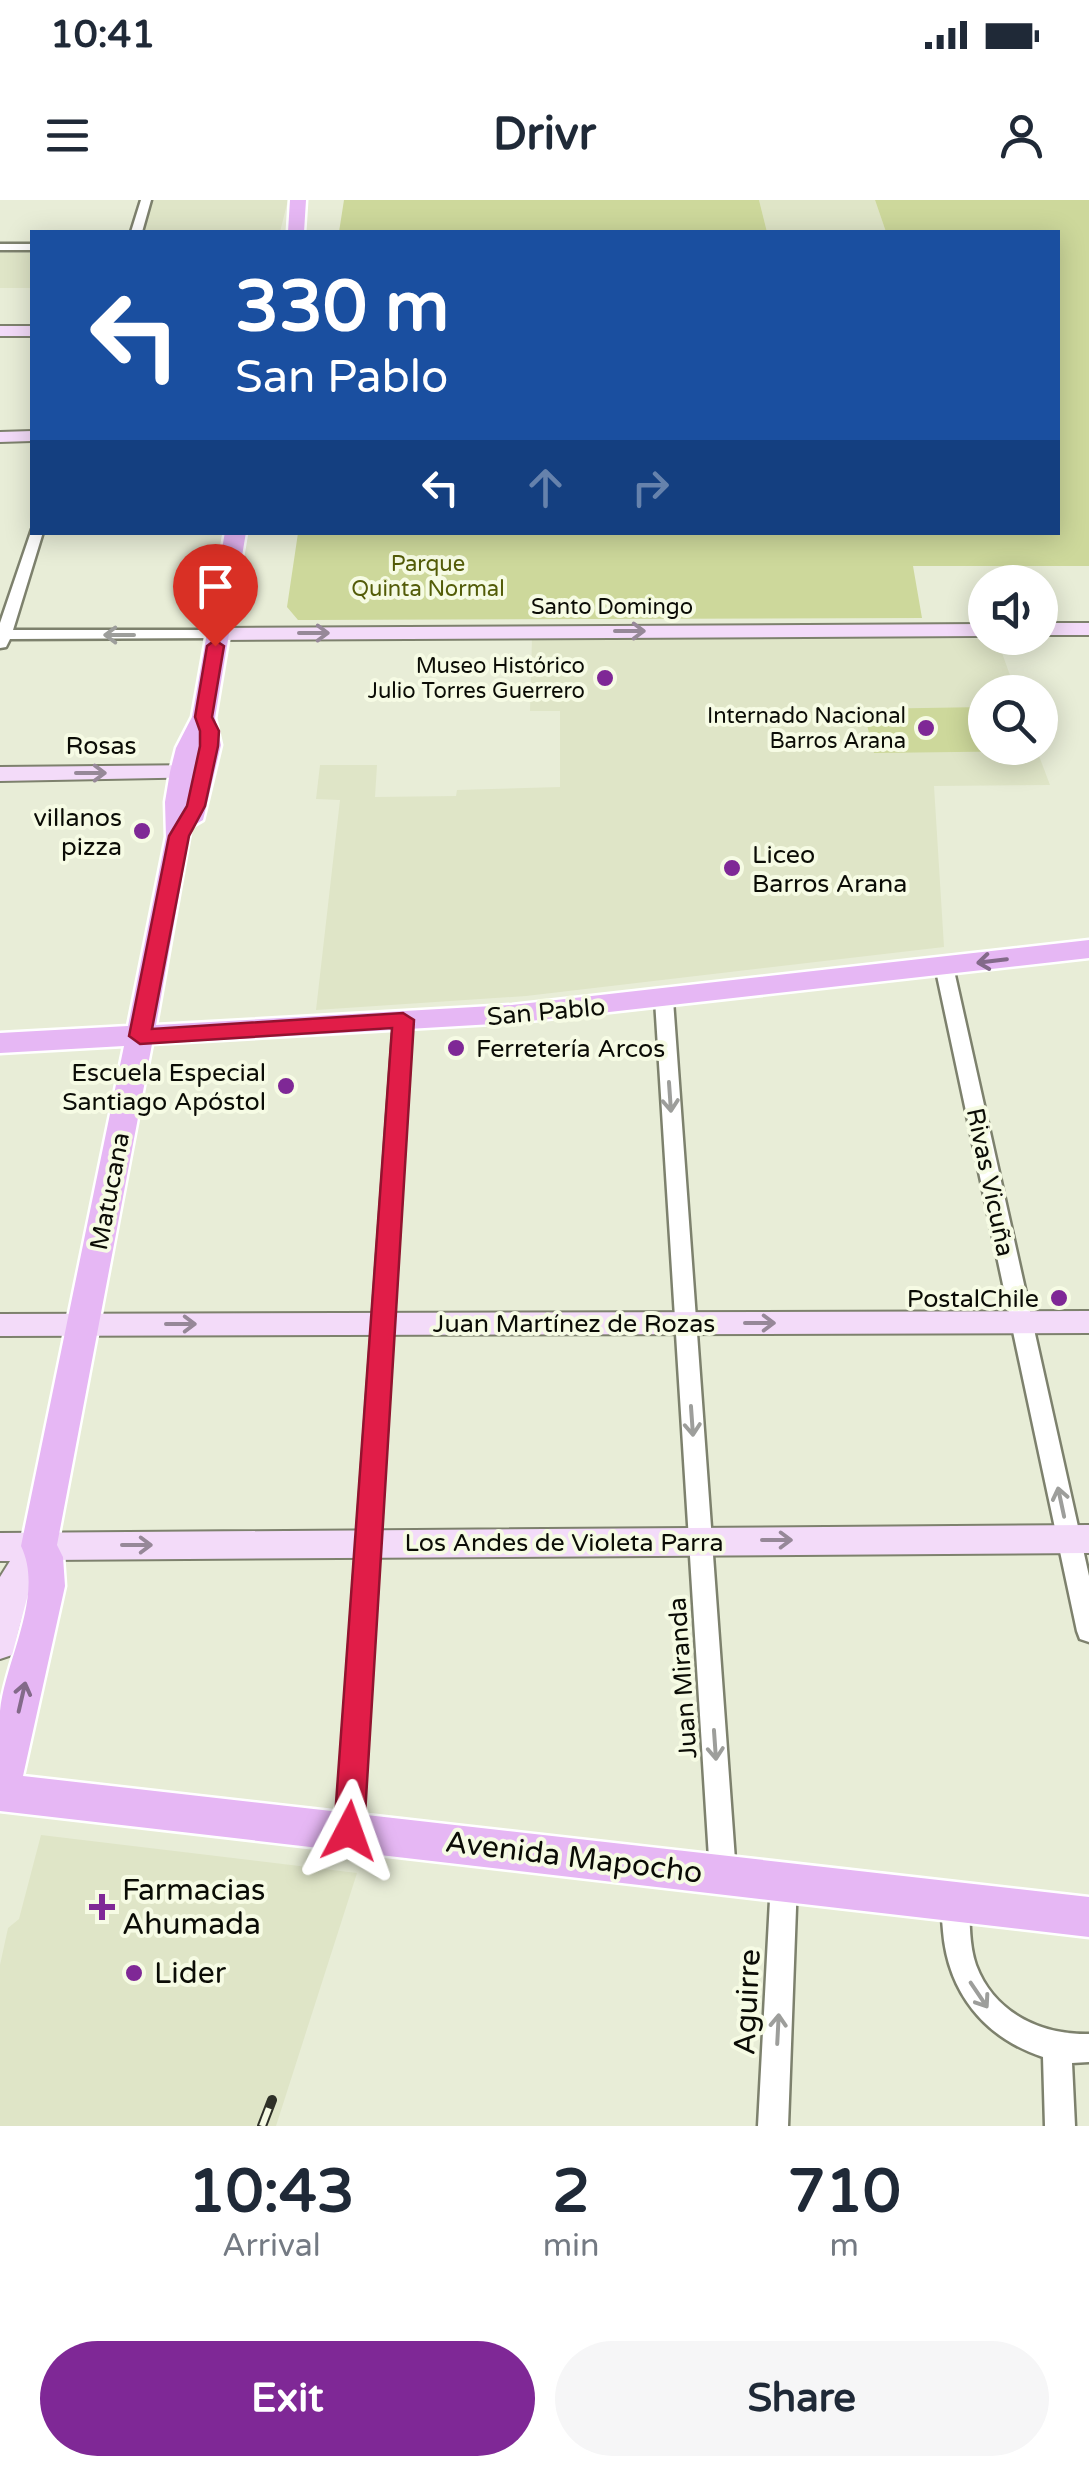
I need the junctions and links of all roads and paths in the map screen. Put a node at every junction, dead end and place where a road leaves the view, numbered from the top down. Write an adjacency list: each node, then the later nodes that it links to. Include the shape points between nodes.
1 (146, 200): 3 (street)
2 (302, 203): 4 (main road)
3 (137, 230)
4 (296, 230)
5 (0, 247): 6 (street)
6 (30, 247)
7 (30, 331): 8 (street)
8 (0, 332)
9 (30, 436): 10 (street)
10 (0, 437)
11 (35, 535): 17 (street)
12 (235, 535): 16 (main road, Matucana)
13 (1058, 629): 14 (street)
14 (1089, 629)
15 (968, 630): 16 (street, Santo Domingo, one-way to 15)
16 (217, 634): 17 (street, Santo Domingo, one-way to 17); 18 (main road, Matucana, via 204,717 210,738)
17 (1, 639)
18 (192, 772): 19 (street, Rosas, one-way to 18); 24 (main road, Matucana, via 193,814 179,836)
19 (0, 774)
20 (1089, 949): 21 (main road, San Pablo, one-way to 21)
21 (944, 966): 22 (main road, San Pablo); 26 (street, Rivas Vicuña)
22 (664, 1000): 23 (main road, San Pablo); 28 (street, Juan Miranda, one-way to 28)
23 (403, 1020): 24 (main road, San Pablo); 31 (street)
24 (140, 1036): 25 (main road, San Pablo); 30 (main road, Matucana)
25 (0, 1044)
26 (1022, 1322): 27 (street, Juan Martínez de Rozas); 28 (street, Juan Martínez de Rozas, one-way to 26); 32 (street, Rivas Vicuña, one-way to 26)
27 (1089, 1322)
28 (686, 1323): 31 (street, Juan Martínez de Rozas); 33 (street, Juan Miranda, one-way to 33)
29 (0, 1324): 30 (street, Juan Martínez de Rozas)
30 (83, 1324): 31 (street, Juan Martínez de Rozas, one-way to 31); 36 (main road, Matucana)
31 (382, 1324): 34 (street)
32 (1079, 1539): 33 (street, Los Andes de Violeta Parra, one-way to 32); 37 (street, Rivas Vicuña)
33 (700, 1540): 34 (street, Los Andes de Violeta Parra); 41 (street, Juan Miranda, one-way to 41)
34 (368, 1543): 36 (street, Los Andes de Violeta Parra, one-way to 34); 40 (street)
35 (0, 1546): 36 (street, Los Andes de Violeta Parra)
36 (39, 1546): 38 (street, Matucana, via 16,1578); 39 (main road, Matucana, one-way to 36, via 47,1586)
37 (1089, 1631)
38 (0, 1644)
39 (0, 1792): 40 (main road, Avenida Mapocho)
40 (349, 1831): 41 (main road, Avenida Mapocho)
41 (724, 1874): 42 (main road, Avenida Mapocho)
42 (784, 1881): 43 (main road, Avenida Mapocho); 47 (street, Aguirre, one-way to 42)
43 (955, 1902): 44 (main road, Avenida Mapocho); 45 (street, one-way to 45, via 964,1970 980,1998 1013,2030)
44 (1089, 1917)
45 (1057, 2047): 46 (street); 48 (street)
46 (1089, 2048)
47 (773, 2126)
48 (1060, 2126)

